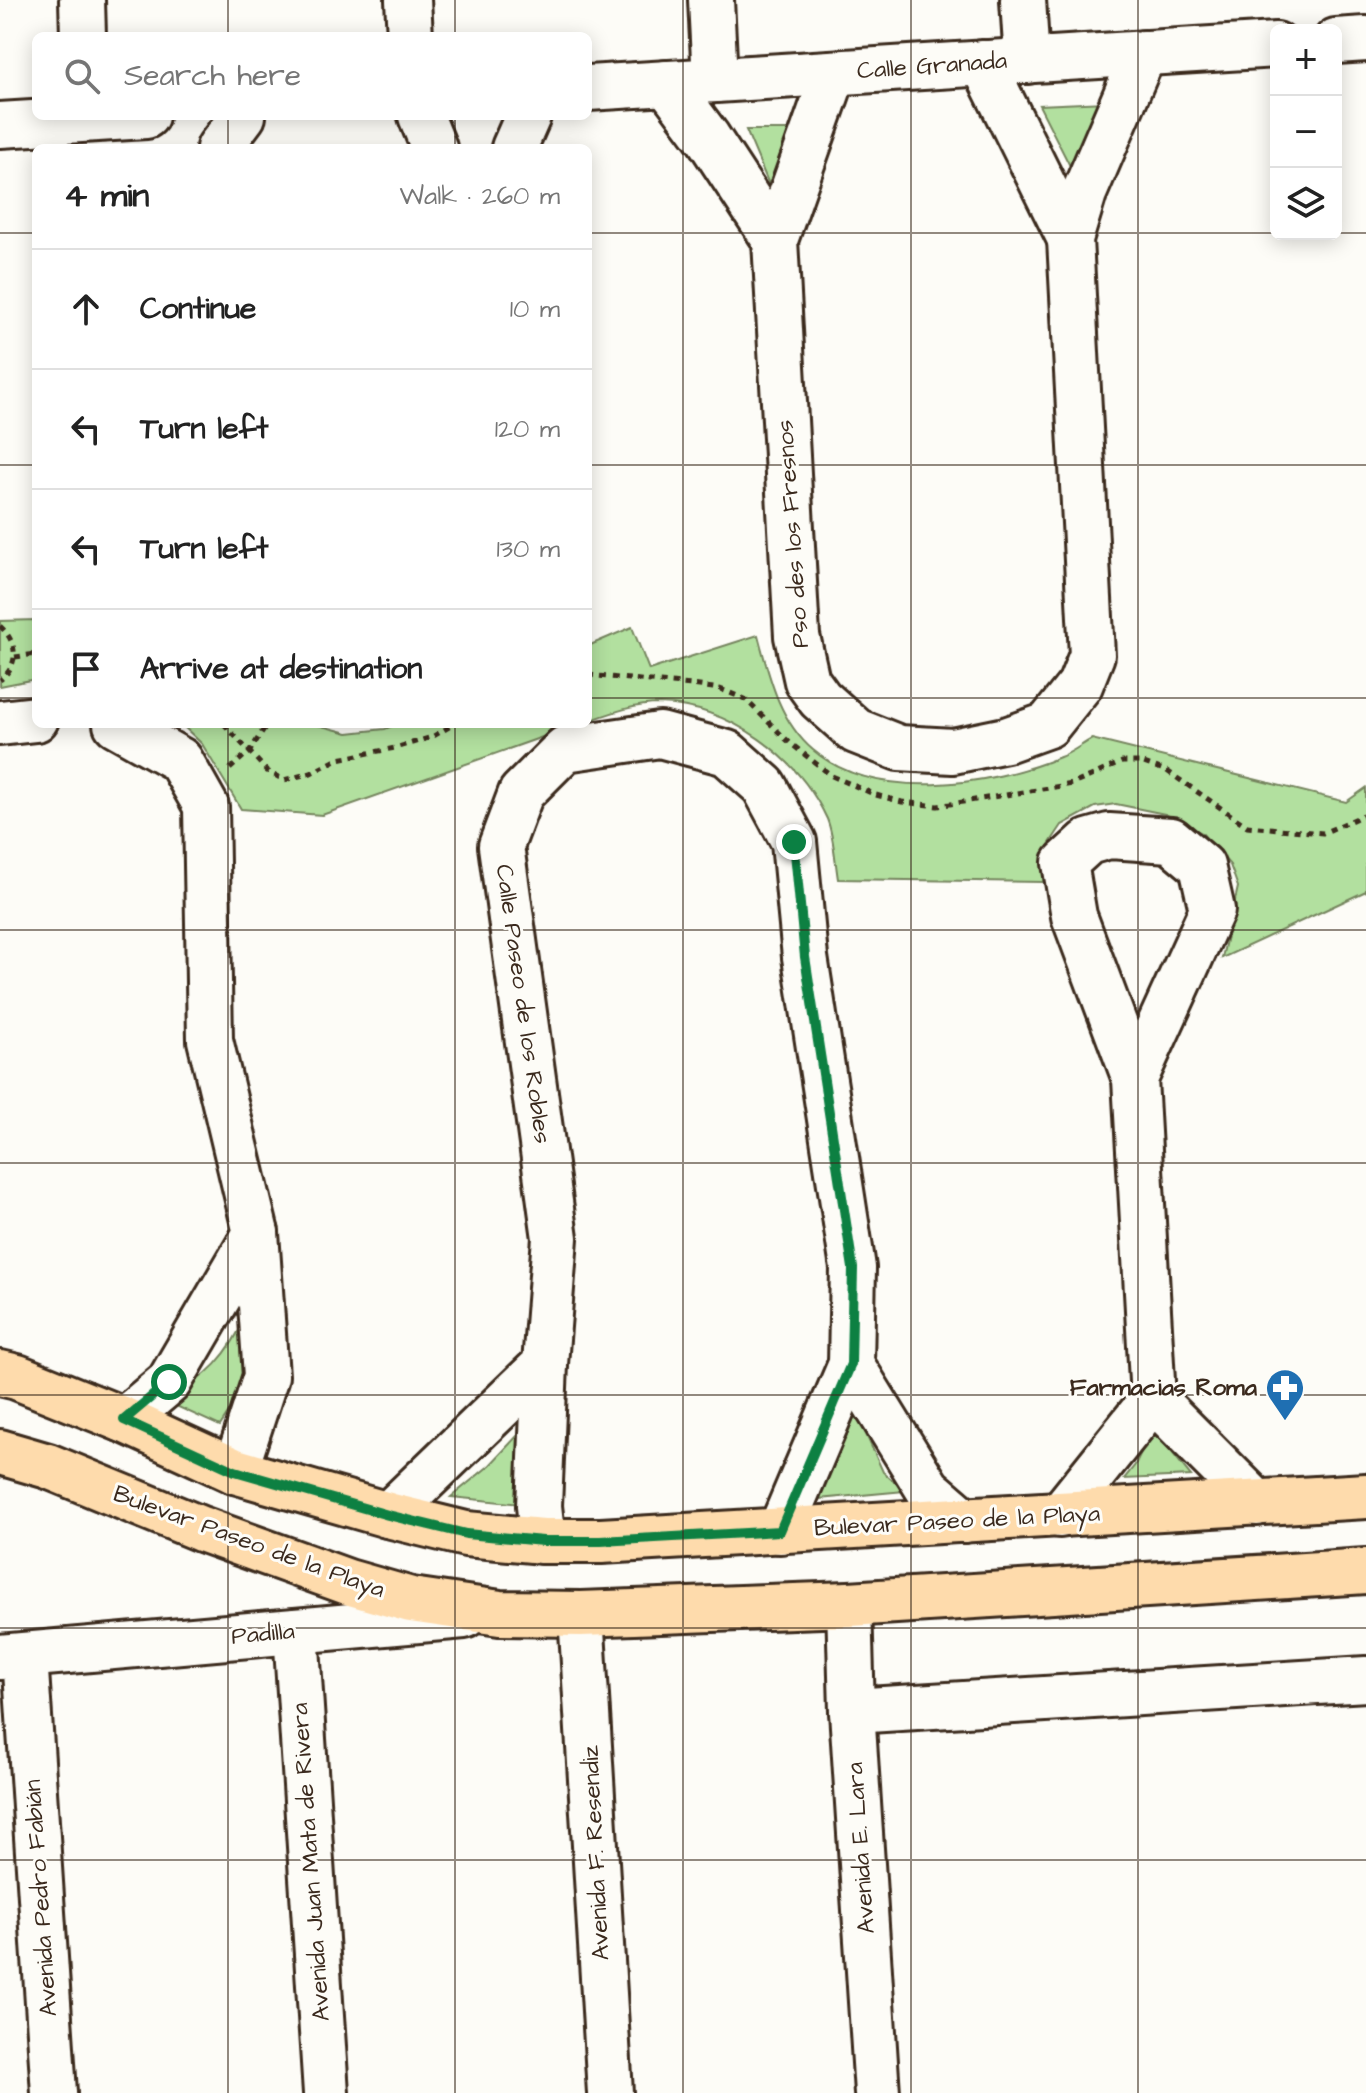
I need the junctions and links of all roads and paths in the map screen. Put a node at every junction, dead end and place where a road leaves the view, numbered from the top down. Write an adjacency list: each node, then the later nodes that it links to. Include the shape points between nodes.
1 (82, 0): 5 (street)
2 (408, 0): 6 (street)
3 (711, 0): 14 (street)
4 (1023, 0): 11 (street)
5 (83, 32)
6 (410, 32)
7 (1366, 39): 8 (street)
8 (1342, 41)
9 (1270, 45): 10 (street, Calle Granada)
10 (1144, 53): 11 (street, Calle Granada); 26 (street)
11 (1027, 61): 12 (street, Calle Granada)
12 (983, 63): 13 (street, Calle Granada); 26 (street)
13 (834, 73): 14 (street, Calle Granada); 27 (street)
14 (715, 80): 15 (street, Calle Granada)
15 (667, 83): 16 (street, Calle Granada); 27 (street)
16 (592, 88)
17 (129, 120): 22 (street)
18 (240, 120): 23 (street)
19 (423, 120): 24 (street)
20 (526, 120): 25 (street)
21 (0, 125): 22 (street)
22 (96, 128)
23 (222, 144)
24 (432, 144)
25 (516, 144)
26 (1070, 239): 27 (street, Pso des los Fresnos, via 1092,655 1080,685 1048,725 953,751 899,748 856,731 807,681 797,636)
27 (775, 240)
28 (0, 626): 30 (path, via 15,645)
29 (32, 655): 30 (path)
30 (15, 657): 32 (path)
31 (592, 675): 41 (path, via 720,689 745,699 832,776 876,795 938,806)
32 (0, 680)
33 (32, 719): 34 (street)
34 (0, 723)
35 (123, 728): 40 (street, via 180,760)
36 (228, 728): 39 (path)
37 (264, 728): 39 (path)
38 (447, 728): 39 (path, via 284,780 267,771)
39 (250, 751): 40 (path)
40 (200, 795): 43 (street, via 206,806 210,1040)
41 (994, 796)
42 (1135, 1079): 42 (street, via 1212,910 1202,866 1171,840 1109,836 1088,842 1065,863 1074,916); 47 (street)
43 (256, 1233): 48 (street, via 169,1382); 50 (street, via 266,1376)
44 (545, 1364): 45 (street, Calle Paseo de los Robles, via 555,1238 501,846 521,793 565,749 660,735 727,753 764,786 794,842 805,957 853,1268); 53 (street); 57 (street, Calle Paseo de los Robles, via 539,1506)
45 (851, 1364): 55 (street, via 928,1489); 56 (street, Calle Paseo de los Robles)
46 (6, 1368): 48 (main road, Bulevar Paseo de la Playa)
47 (1153, 1399): 52 (street); 54 (street)
48 (124, 1420): 50 (main road, Bulevar Paseo de la Playa)
49 (0, 1452): 60 (main road, Bulevar Paseo de la Playa, via 348,1582 411,1600)
50 (235, 1471): 53 (main road, Bulevar Paseo de la Playa)
51 (1366, 1496): 52 (main road, Bulevar Paseo de la Playa)
52 (1257, 1503): 54 (main road, Bulevar Paseo de la Playa)
53 (388, 1515): 57 (main road, Bulevar Paseo de la Playa, via 466,1534)
54 (1060, 1515): 55 (main road, Bulevar Paseo de la Playa)
55 (964, 1520): 56 (main road, Bulevar Paseo de la Playa)
56 (780, 1531): 57 (main road, Bulevar Paseo de la Playa)
57 (543, 1541)
58 (1366, 1571): 59 (main road, Bulevar Paseo de la Playa)
59 (849, 1604): 61 (main road, Bulevar Paseo de la Playa); 65 (street, Avenida E. Lara)
60 (500, 1613): 61 (main road, Bulevar Paseo de la Playa); 62 (street, Padilla)
61 (581, 1614): 68 (street, Avenida F. Resendiz)
62 (296, 1631): 63 (street, Padilla); 67 (street, Avenida Juan Mata de Rivera)
63 (12, 1657): 66 (street, Avenida Pedro Fabián)
64 (1366, 1679): 65 (street)
65 (852, 1711): 69 (street, Avenida E. Lara)
66 (54, 2093)
67 (326, 2093)
68 (610, 2093)
69 (877, 2093)

